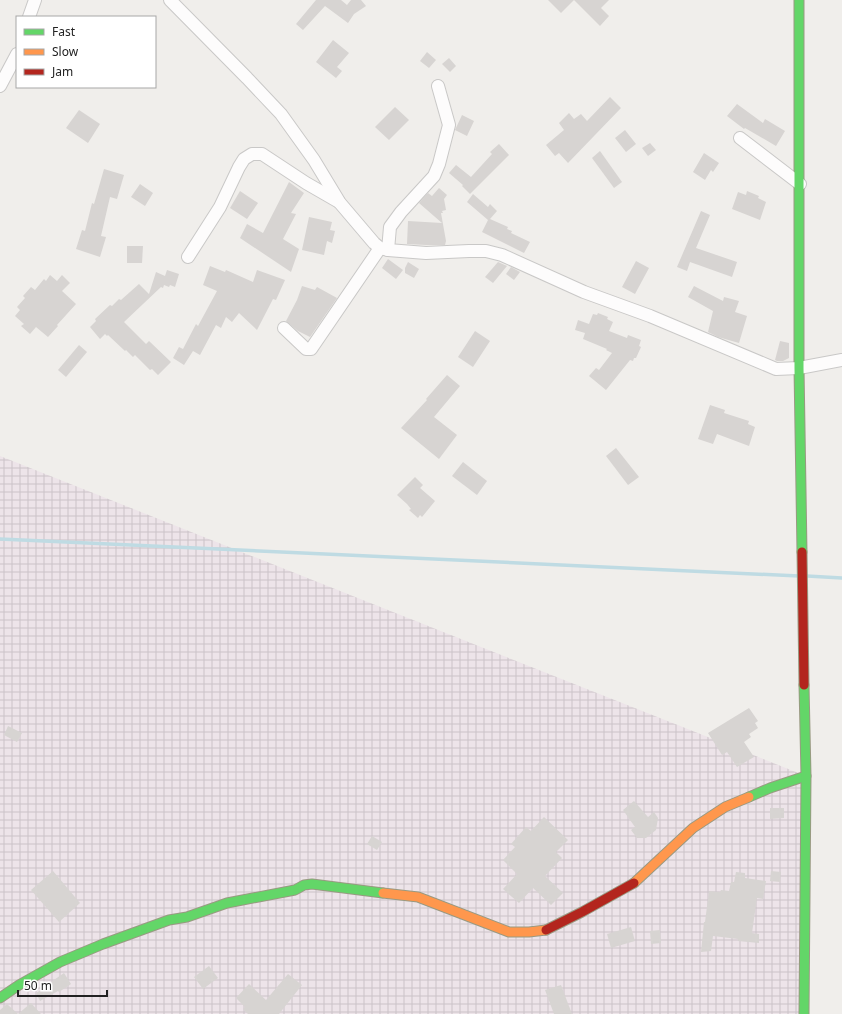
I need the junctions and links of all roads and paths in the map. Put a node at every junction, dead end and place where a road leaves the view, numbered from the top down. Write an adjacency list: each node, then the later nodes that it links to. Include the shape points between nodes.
1 (35, 0): 4 (street)
2 (170, 0): 10 (street, via 281,114 314,160)
3 (799, 0): 9 (street)
4 (29, 16)
5 (16, 56): 6 (street)
6 (0, 86)
7 (438, 86): 11 (street, via 449,125 439,164 434,176 390,227)
8 (740, 138): 9 (street)
9 (800, 184): 15 (street)
10 (340, 203): 11 (street, via 374,243); 12 (street, via 262,154 252,154 244,159 239,167 220,207)
11 (384, 249): 13 (street, via 311,349 306,349); 15 (street, via 426,253 486,251 502,255 584,292 650,316 776,369)
12 (188, 257)
13 (284, 328)
14 (842, 360): 15 (street)
15 (799, 368): 16 (street)
16 (806, 776): 17 (street, via 770,788 711,815 693,828 631,885 544,931 509,932 418,897 312,884 295,890 227,903 187,917 169,920 62,961 31,976); 18 (street)
17 (0, 998)
18 (804, 1014)

